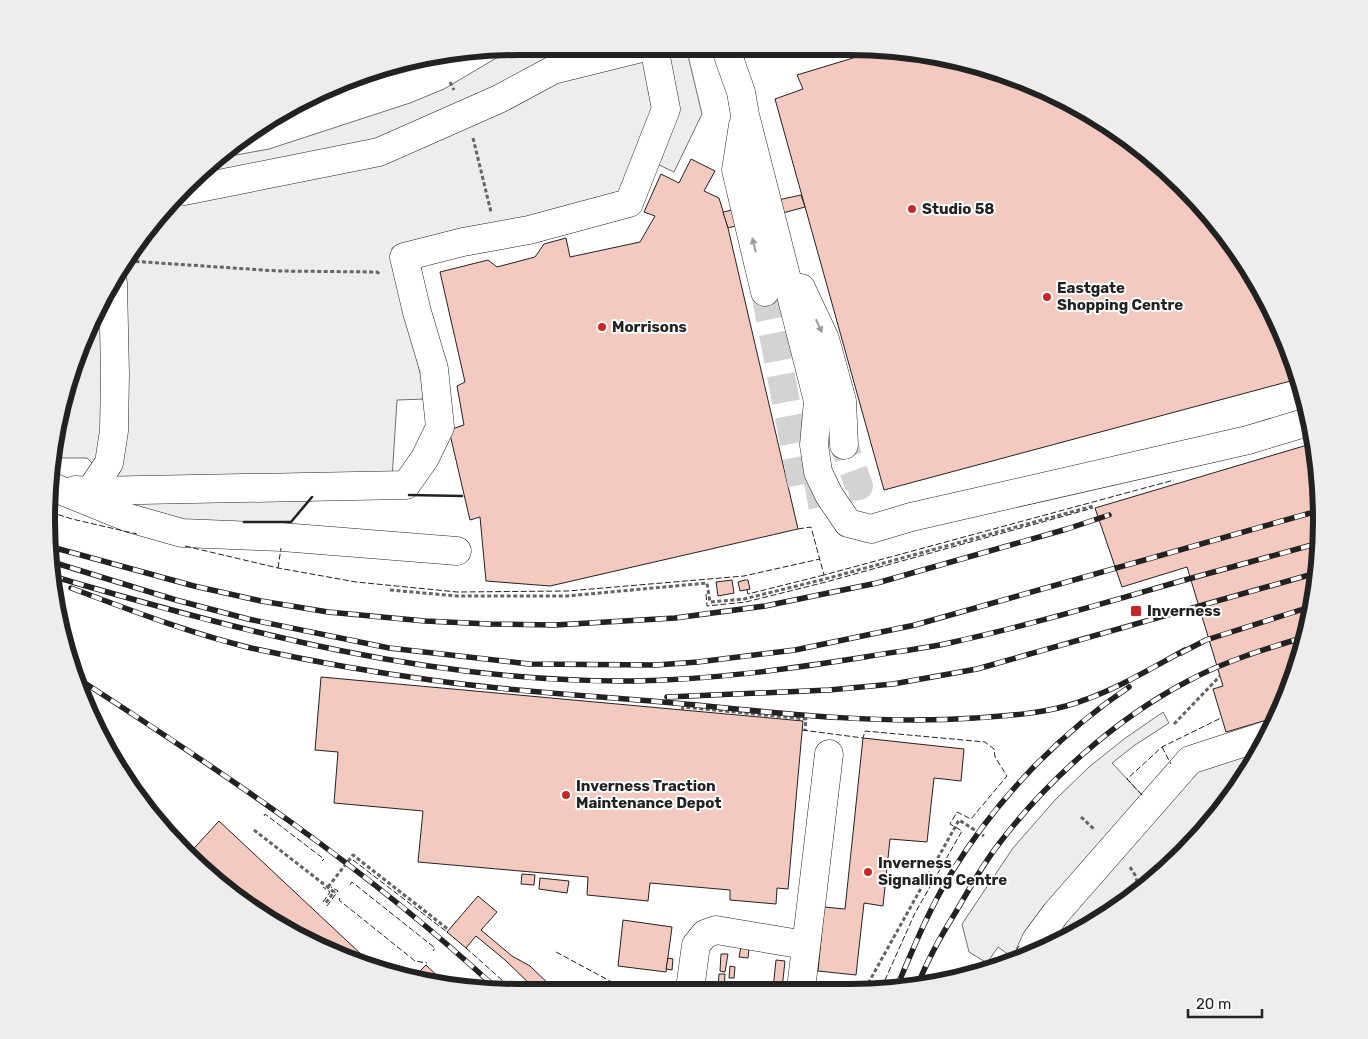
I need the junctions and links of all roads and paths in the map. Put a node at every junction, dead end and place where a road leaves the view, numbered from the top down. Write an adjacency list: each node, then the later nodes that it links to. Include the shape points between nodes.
1 (614, 55): 7 (lane, via 553,70)
2 (656, 55): 9 (lane, via 666,109 629,204)
3 (728, 55): 6 (lane)
4 (744, 55): 6 (lane)
5 (450, 82): 7 (path)
6 (743, 104): 10 (lane); 13 (lane, one-way to 6, via 736,170)
7 (465, 113): 8 (lane, via 380,152); 9 (path, via 491,213 503,211)
8 (193, 189)
9 (508, 234): 12 (lane, via 404,258)
10 (776, 235): 15 (lane, via 818,401 814,445 818,472 848,523 871,529 1248,440); 16 (lane, one-way to 16, via 825,339 842,401)
11 (133, 261): 12 (path, via 278,272 377,272 396,288)
12 (411, 287): 19 (lane, via 434,369 440,428 406,485)
13 (765, 292)
14 (113, 294): 19 (lane, via 114,431 109,463)
15 (1303, 423)
16 (844, 445)
17 (56, 488): 19 (lane)
18 (56, 489): 21 (lane, via 129,518 182,533 282,537)
19 (90, 491)
20 (1093, 506): 22 (path, via 744,599 710,602 707,583 567,596 457,596)
21 (457, 551)
22 (390, 590)
23 (1220, 676): 25 (path)
24 (682, 710): 26 (path, via 683,707 806,719)
25 (1174, 724)
26 (805, 730)
27 (1258, 738): 35 (lane, via 1190,760 1056,913)
28 (829, 754): 34 (lane)
29 (254, 830): 31 (path)
30 (984, 836): 36 (path, via 959,820)
31 (328, 887): 32 (path, via 334,892); 33 (path, via 353,855)
32 (325, 904)
33 (449, 930)
34 (805, 945): 37 (lane, via 716,930 704,934 696,945); 38 (lane)
35 (1033, 946)
36 (868, 983)
37 (691, 984)
38 (801, 984)

